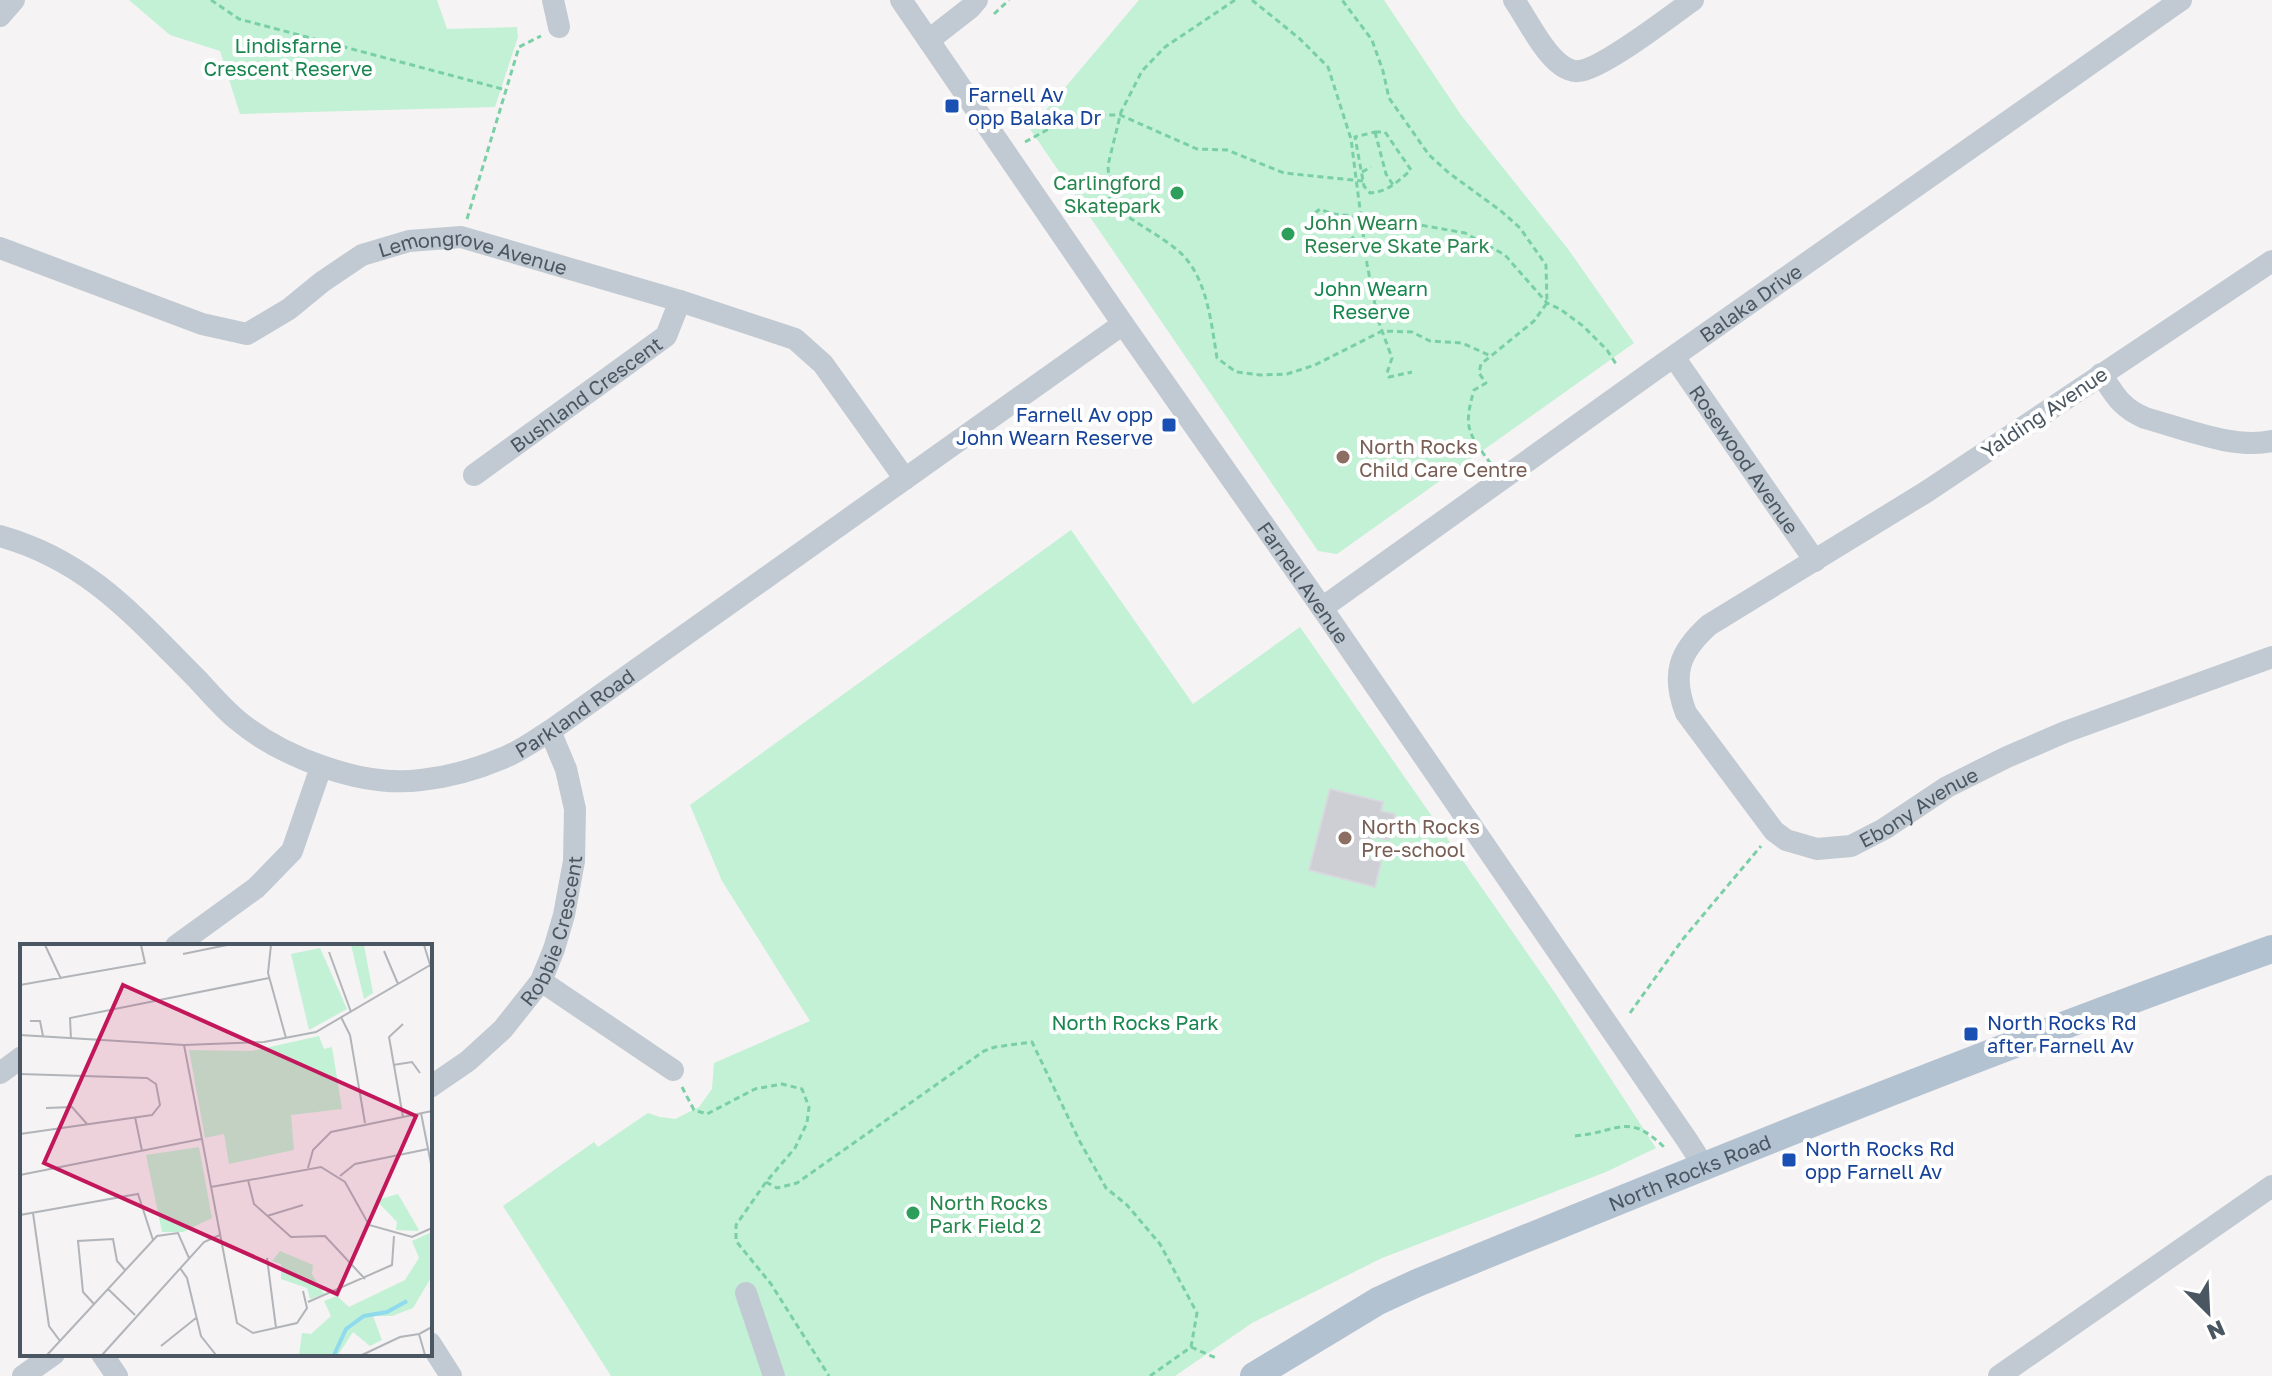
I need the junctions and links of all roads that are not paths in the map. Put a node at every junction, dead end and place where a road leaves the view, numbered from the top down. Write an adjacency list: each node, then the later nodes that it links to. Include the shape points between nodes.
1 (14, 0): 8 (street)
2 (553, 0): 9 (street)
3 (901, 0): 10 (street, Farnell Avenue)
4 (977, 0): 10 (street)
5 (1514, 0): 6 (street, via 1551,56 1577,72 1612,56)
6 (1693, 0)
7 (2181, 0): 15 (street, Balaka Drive)
8 (0, 16)
9 (559, 27)
10 (929, 40): 14 (street, Farnell Avenue)
11 (0, 248): 13 (street, Lemongrove Avenue, via 202,324 247,334 362,255 409,241 461,237)
12 (2272, 261): 16 (street, Yalding Avenue)
13 (680, 301): 18 (street, Bushland Crescent, via 666,336); 19 (street, Lemongrove Avenue, via 795,339 823,364)
14 (1123, 324): 19 (street, Parkland Road); 22 (street, Farnell Avenue)
15 (1674, 357): 21 (street, Rosewood Avenue); 22 (street, Balaka Drive)
16 (2101, 374): 17 (street, via 2132,413 2234,442); 21 (street, Yalding Avenue)
17 (2272, 441)
18 (474, 475)
19 (905, 479): 24 (street, Parkland Road)
20 (0, 536): 25 (street, Parkland Road, via 75,567 126,608 236,719)
21 (1815, 561): 23 (street, Ebony Avenue, via 1709,625 1690,645 1679,668 1686,713 1774,831 1817,849 1851,846 1947,787 2065,732)
22 (1322, 608): 33 (street, Farnell Avenue)
23 (2272, 657)
24 (550, 731): 25 (street, Parkland Road, via 506,757 419,780 373,778); 28 (street, Robbie Crescent, via 575,809 574,861 564,915)
25 (321, 767): 26 (street, via 292,851 256,888)
26 (179, 944)
27 (2272, 949): 33 (main road, North Rocks Road)
28 (541, 981): 30 (street); 32 (street, Robbie Crescent, via 503,1029)
29 (20, 1058): 31 (street)
30 (673, 1070)
31 (0, 1073)
32 (432, 1086)
33 (1703, 1165): 43 (main road, North Rocks Road, via 1378,1301)
34 (2272, 1186): 44 (street)
35 (746, 1293): 42 (street)
36 (432, 1346): 41 (street)
37 (51, 1356): 39 (street)
38 (103, 1356): 40 (street)
39 (23, 1376)
40 (117, 1376)
41 (451, 1376)
42 (774, 1376)
43 (1254, 1376)
44 (1999, 1376)

